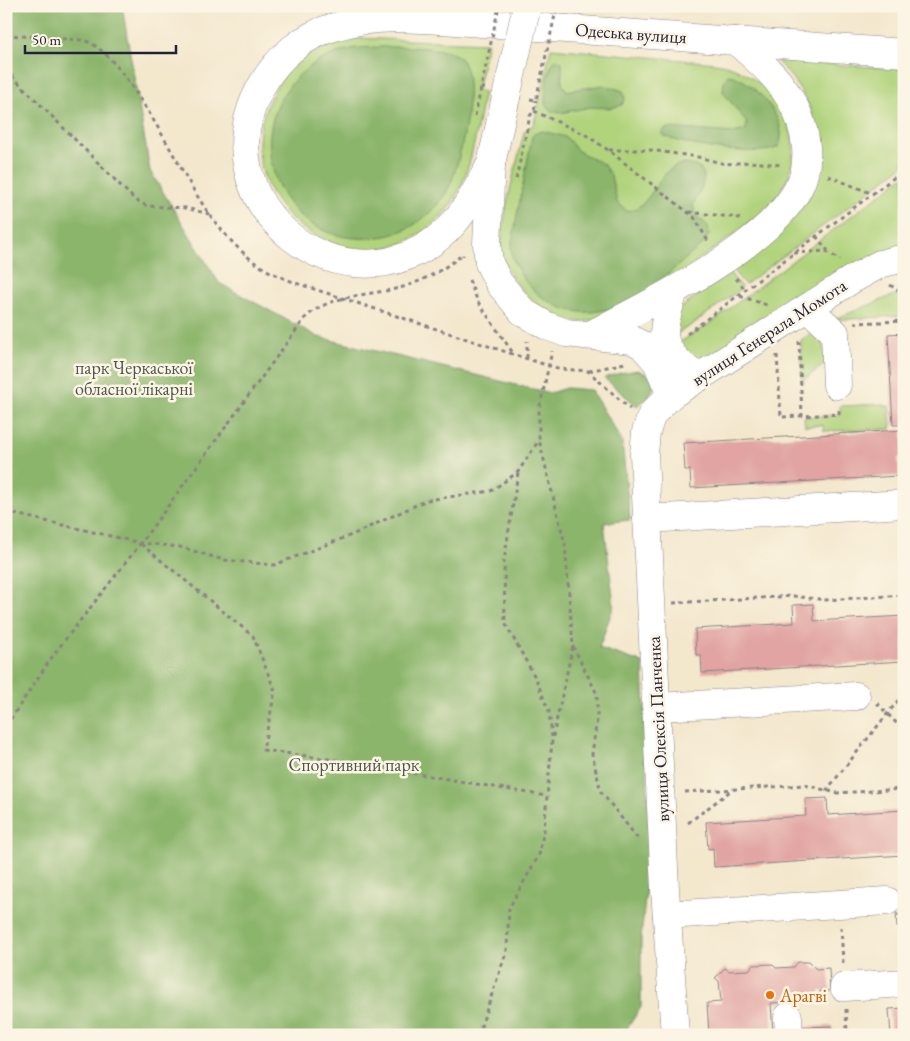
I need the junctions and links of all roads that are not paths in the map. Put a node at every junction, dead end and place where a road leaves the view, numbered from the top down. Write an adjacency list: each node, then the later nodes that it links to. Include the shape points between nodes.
1 (527, 6): 4 (main road, bridge)
2 (736, 41): 3 (main road, Одеська вулиця); 4 (main road, Одеська вулиця, via 422,19 357,21 322,31 288,52 271,70 253,102 245,130 247,163 261,205 279,228 302,246 338,260 373,263 406,256 432,242 455,222); 6 (main road, via 769,71 794,104 804,130 805,170 795,194 769,223 722,260)
3 (904, 53)
4 (491, 164): 8 (main road, via 488,254 499,283 515,304 534,320 557,330)
5 (904, 258): 7 (main road, вулиця Генерала Момота, via 870,269)
6 (674, 291): 8 (main road); 9 (main road, via 663,336 671,355)
7 (817, 316): 9 (main road, вулиця Генерала Момота); 10 (main road, via 834,333)
8 (590, 335): 11 (main road, via 632,340 642,345 656,362)
9 (698, 378): 11 (main road, вулиця Генерала Момота)
10 (838, 385)
11 (671, 395): 12 (main road, вулиця Генерала Момота, via 652,414)
12 (648, 424): 14 (main road, вулиця Олексія Панченка, via 644,454)
13 (904, 504): 14 (main road)
14 (647, 518): 16 (main road, вулиця Олексія Панченка)
15 (856, 696): 16 (main road)
16 (658, 707): 18 (main road, вулиця Олексія Панченка)
17 (887, 901): 18 (main road)
18 (667, 915): 21 (main road, вулиця Олексія Панченка)
19 (904, 983): 20 (main road)
20 (844, 987)
21 (675, 1035)

